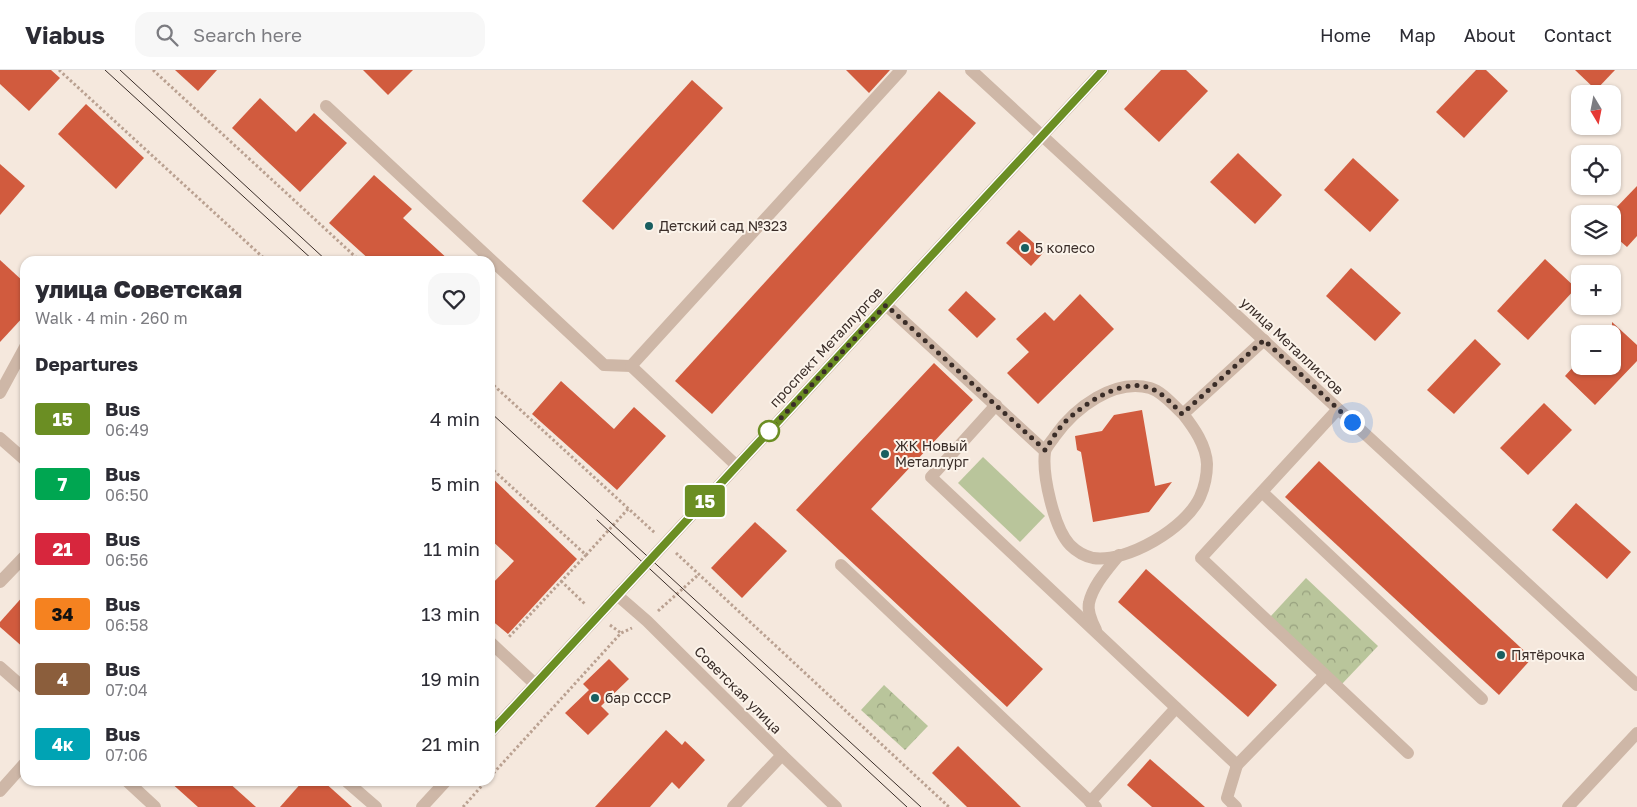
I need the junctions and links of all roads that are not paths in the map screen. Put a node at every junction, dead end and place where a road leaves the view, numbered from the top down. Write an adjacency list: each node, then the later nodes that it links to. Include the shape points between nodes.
1 (901, 70): 11 (street)
2 (971, 70): 5 (street, улица Металлистов)
3 (1103, 70): 5 (street, проспект Металлургов)
4 (326, 106): 6 (street)
5 (1042, 135): 8 (street, проспект Металлургов); 9 (street, улица Металлистов)
6 (486, 256)
7 (495, 264): 11 (street, via 604,366)
8 (886, 305): 13 (street); 19 (street, проспект Металлургов)
9 (1264, 340): 14 (street, улица Металлистов); 15 (street)
10 (20, 356): 12 (street)
11 (631, 366): 19 (street)
12 (0, 394)
13 (996, 405): 17 (street); 26 (street, via 931,476)
14 (1338, 409): 20 (street); 32 (street, улица Металлистов)
15 (1182, 414): 17 (street, via 1152,388 1130,385 1109,392 1082,408 1064,423); 21 (street, via 1198,435 1207,464 1200,497 1166,534)
16 (0, 438): 18 (street)
17 (1045, 450): 21 (street, via 1054,518 1064,537 1076,551 1088,556)
18 (20, 456)
19 (737, 466): 25 (street, проспект Металлургов)
20 (1262, 492): 29 (street, via 1201,558); 33 (street)
21 (1119, 555): 26 (street, via 1097,584 1089,604)
22 (20, 561): 24 (street)
23 (841, 566): 45 (street)
24 (0, 582)
25 (618, 595): 30 (street, проспект Металлургов); 38 (street, Советская улица)
26 (1097, 634): 34 (street)
27 (495, 647): 30 (street)
28 (0, 667): 31 (street)
29 (1325, 675): 37 (street); 39 (street)
30 (535, 684): 35 (street, проспект Металлургов)
31 (20, 685)
32 (1637, 685)
33 (1482, 698)
34 (1176, 708): 39 (street); 45 (street)
35 (495, 728)
36 (1637, 733): 52 (street)
37 (1408, 753)
38 (782, 755): 50 (street); 51 (street, Советская улица)
39 (1237, 764): 46 (street)
40 (20, 769): 44 (street)
41 (132, 786): 47 (street)
42 (352, 786): 48 (street)
43 (441, 786): 49 (street)
44 (0, 791)
45 (1093, 804)
46 (1227, 804)
47 (154, 807)
48 (376, 807)
49 (422, 807)
50 (733, 807)
51 (836, 807)
52 (1568, 807)

